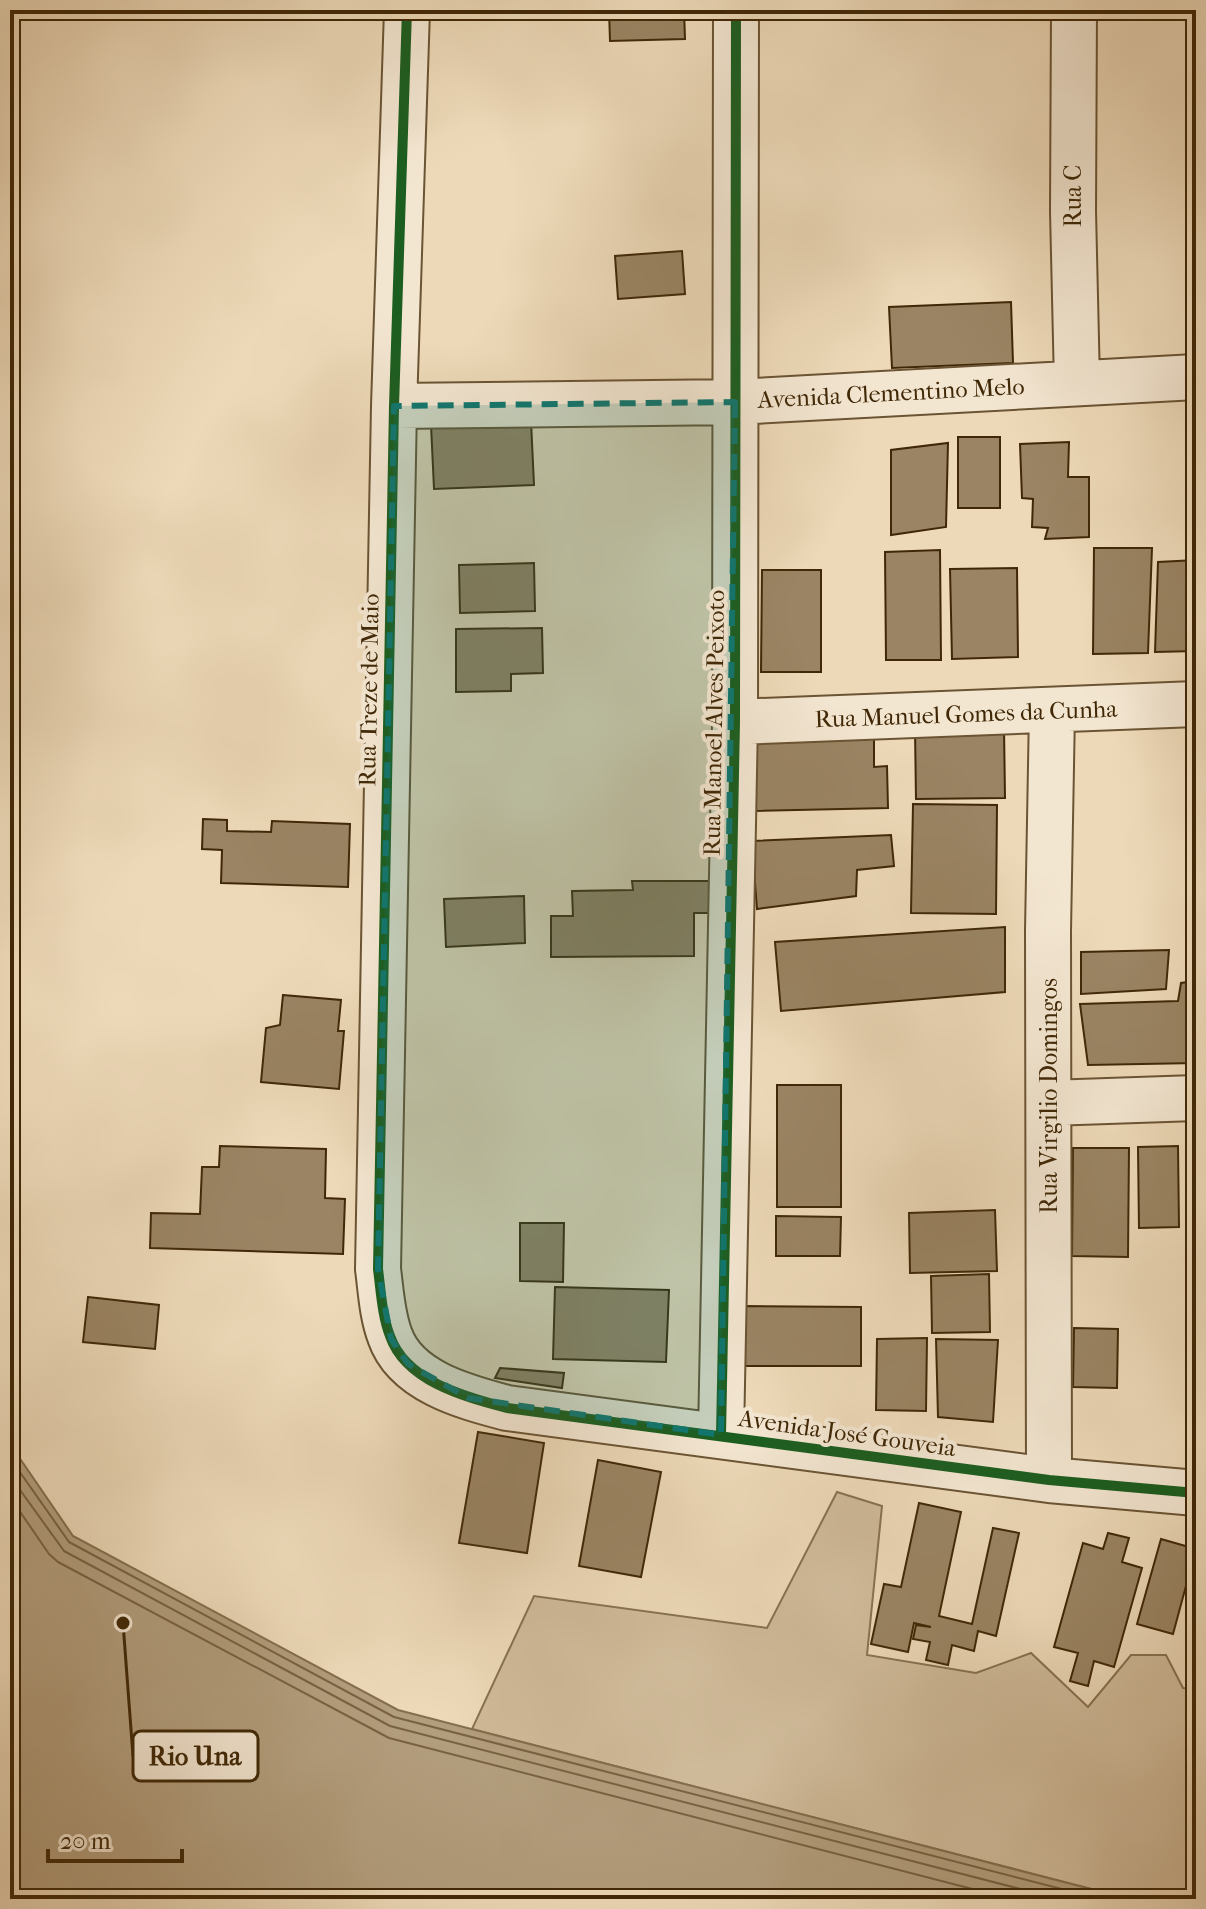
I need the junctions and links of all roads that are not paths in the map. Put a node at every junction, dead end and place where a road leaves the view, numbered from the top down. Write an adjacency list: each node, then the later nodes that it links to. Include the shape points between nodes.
1 (407, 10): 7 (street, Rua Treze de Maio)
2 (736, 10): 6 (street, Rua Manoel Alves Peixoto)
3 (1074, 10): 5 (street, Rua C)
4 (1196, 377): 5 (street, Avenida Clementino Melo)
5 (1077, 383): 6 (street, Avenida Clementino Melo)
6 (735, 402): 7 (street, Avenida Clementino Melo); 10 (street, Rua Manoel Alves Peixoto)
7 (394, 406): 13 (street, Rua Treze de Maio, via 378,1269 391,1339)
8 (1196, 704): 9 (street, Rua Manuel Gomes da Cunha)
9 (1052, 711): 10 (street, Rua Manuel Gomes da Cunha); 12 (street, Rua Virgilio Domingos)
10 (735, 722): 14 (street, Rua Manoel Alves Peixoto)
11 (1196, 1098): 12 (street)
12 (1049, 1103): 15 (street, Rua Virgilio Domingos)
13 (408, 1364): 14 (street, Avenida José Gouveia, via 468,1398 507,1408)
14 (721, 1435): 15 (street, Avenida José Gouveia)
15 (1049, 1480): 16 (street, Avenida José Gouveia)
16 (1196, 1493)

